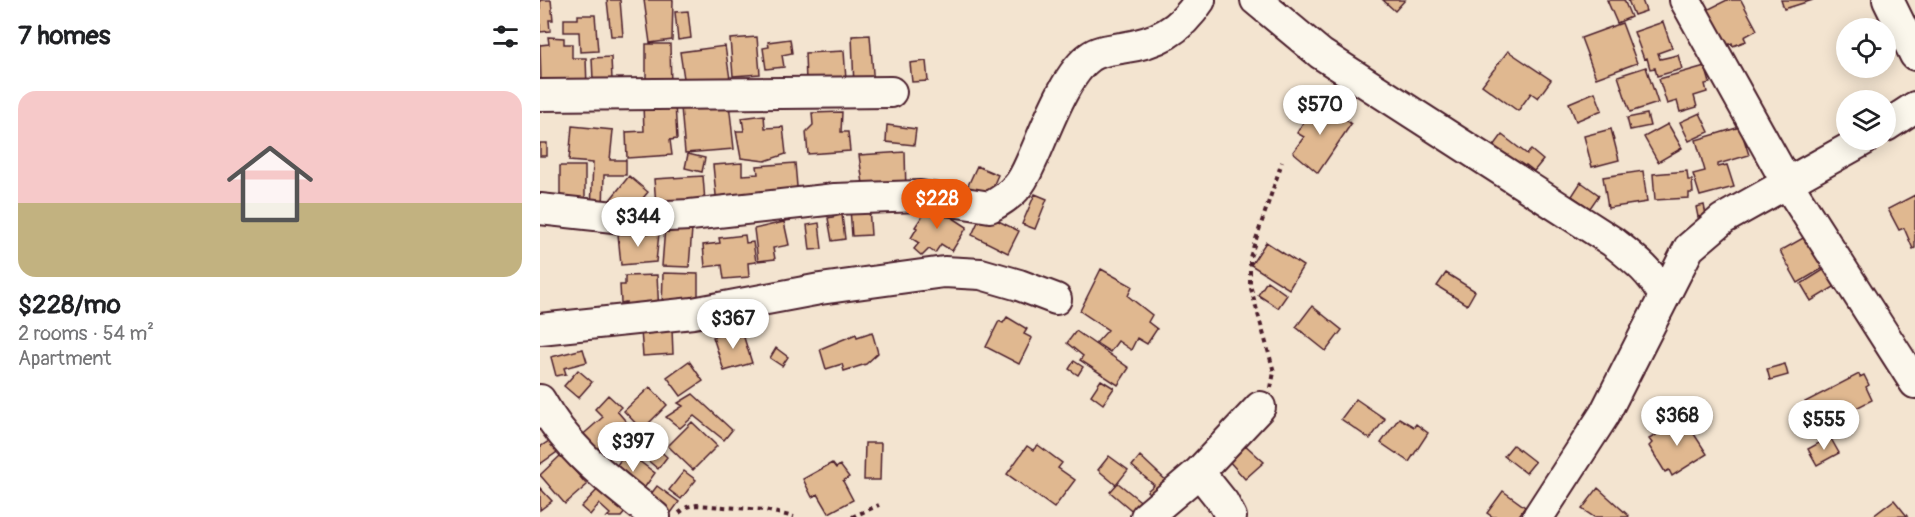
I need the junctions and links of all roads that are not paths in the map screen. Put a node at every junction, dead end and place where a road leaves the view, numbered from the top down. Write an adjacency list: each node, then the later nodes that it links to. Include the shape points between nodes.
1 (1200, 0): 12 (street, via 1177,28 1160,38 1090,56 1062,94 1017,187 990,207 920,196 835,199 742,211 623,218)
2 (1256, 0): 14 (street, via 1321,54 1613,242)
3 (1686, 0): 11 (street)
4 (1888, 0): 5 (street)
5 (1915, 55)
6 (891, 92): 7 (street)
7 (540, 95)
8 (1915, 107): 9 (street)
9 (1896, 119)
10 (1846, 150): 11 (street)
11 (1787, 183): 13 (street, via 1723,219); 18 (street)
12 (540, 209)
13 (1689, 248): 14 (street); 15 (street)
14 (1647, 270): 15 (street)
15 (1664, 296): 25 (street, via 1604,415)
16 (1056, 299): 17 (street, via 981,274 944,272 831,287 693,313)
17 (540, 329)
18 (1915, 383)
19 (540, 400): 22 (street, via 587,462)
20 (1260, 407): 21 (street)
21 (1199, 472): 23 (street); 24 (street)
22 (655, 517)
23 (1146, 517)
24 (1231, 517)
25 (1538, 517)

